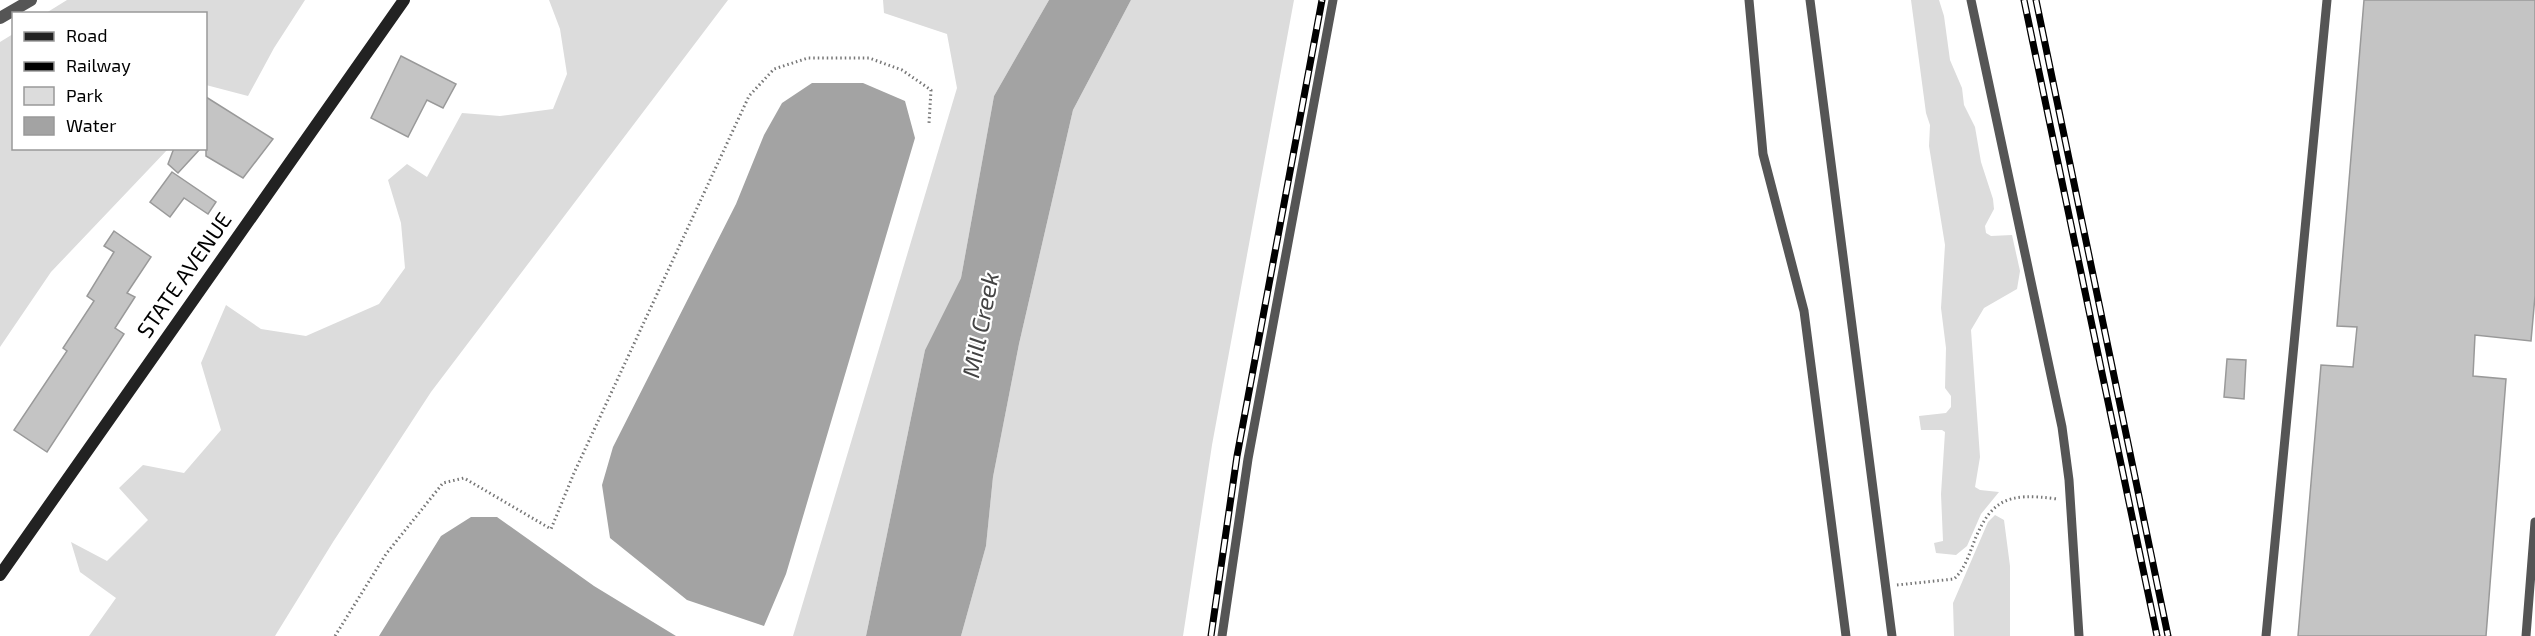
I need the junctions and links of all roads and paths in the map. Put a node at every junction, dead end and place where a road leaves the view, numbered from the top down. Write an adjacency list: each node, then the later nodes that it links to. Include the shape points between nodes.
1 (31, 0): 8 (street)
2 (404, 0): 12 (main road, STATE AVENUE)
3 (1333, 0): 15 (lane, via 1250,447)
4 (1749, 0): 16 (lane, via 1763,153 1804,311)
5 (1810, 0): 13 (lane)
6 (1971, 0): 10 (lane, via 2056,393)
7 (2327, 0): 19 (lane)
8 (0, 18)
9 (929, 123): 14 (path, via 931,90 902,70 870,58 808,58 774,69 749,96 551,529 464,478 443,483 386,554)
10 (2070, 501): 13 (path, via 2021,496 2001,502 1987,514 1964,566 1954,579); 18 (lane)
11 (2535, 522): 20 (lane)
12 (0, 575)
13 (1886, 585): 17 (lane)
14 (335, 636)
15 (1222, 636)
16 (1846, 636)
17 (1892, 636)
18 (2079, 636)
19 (2265, 636)
20 (2526, 636)

